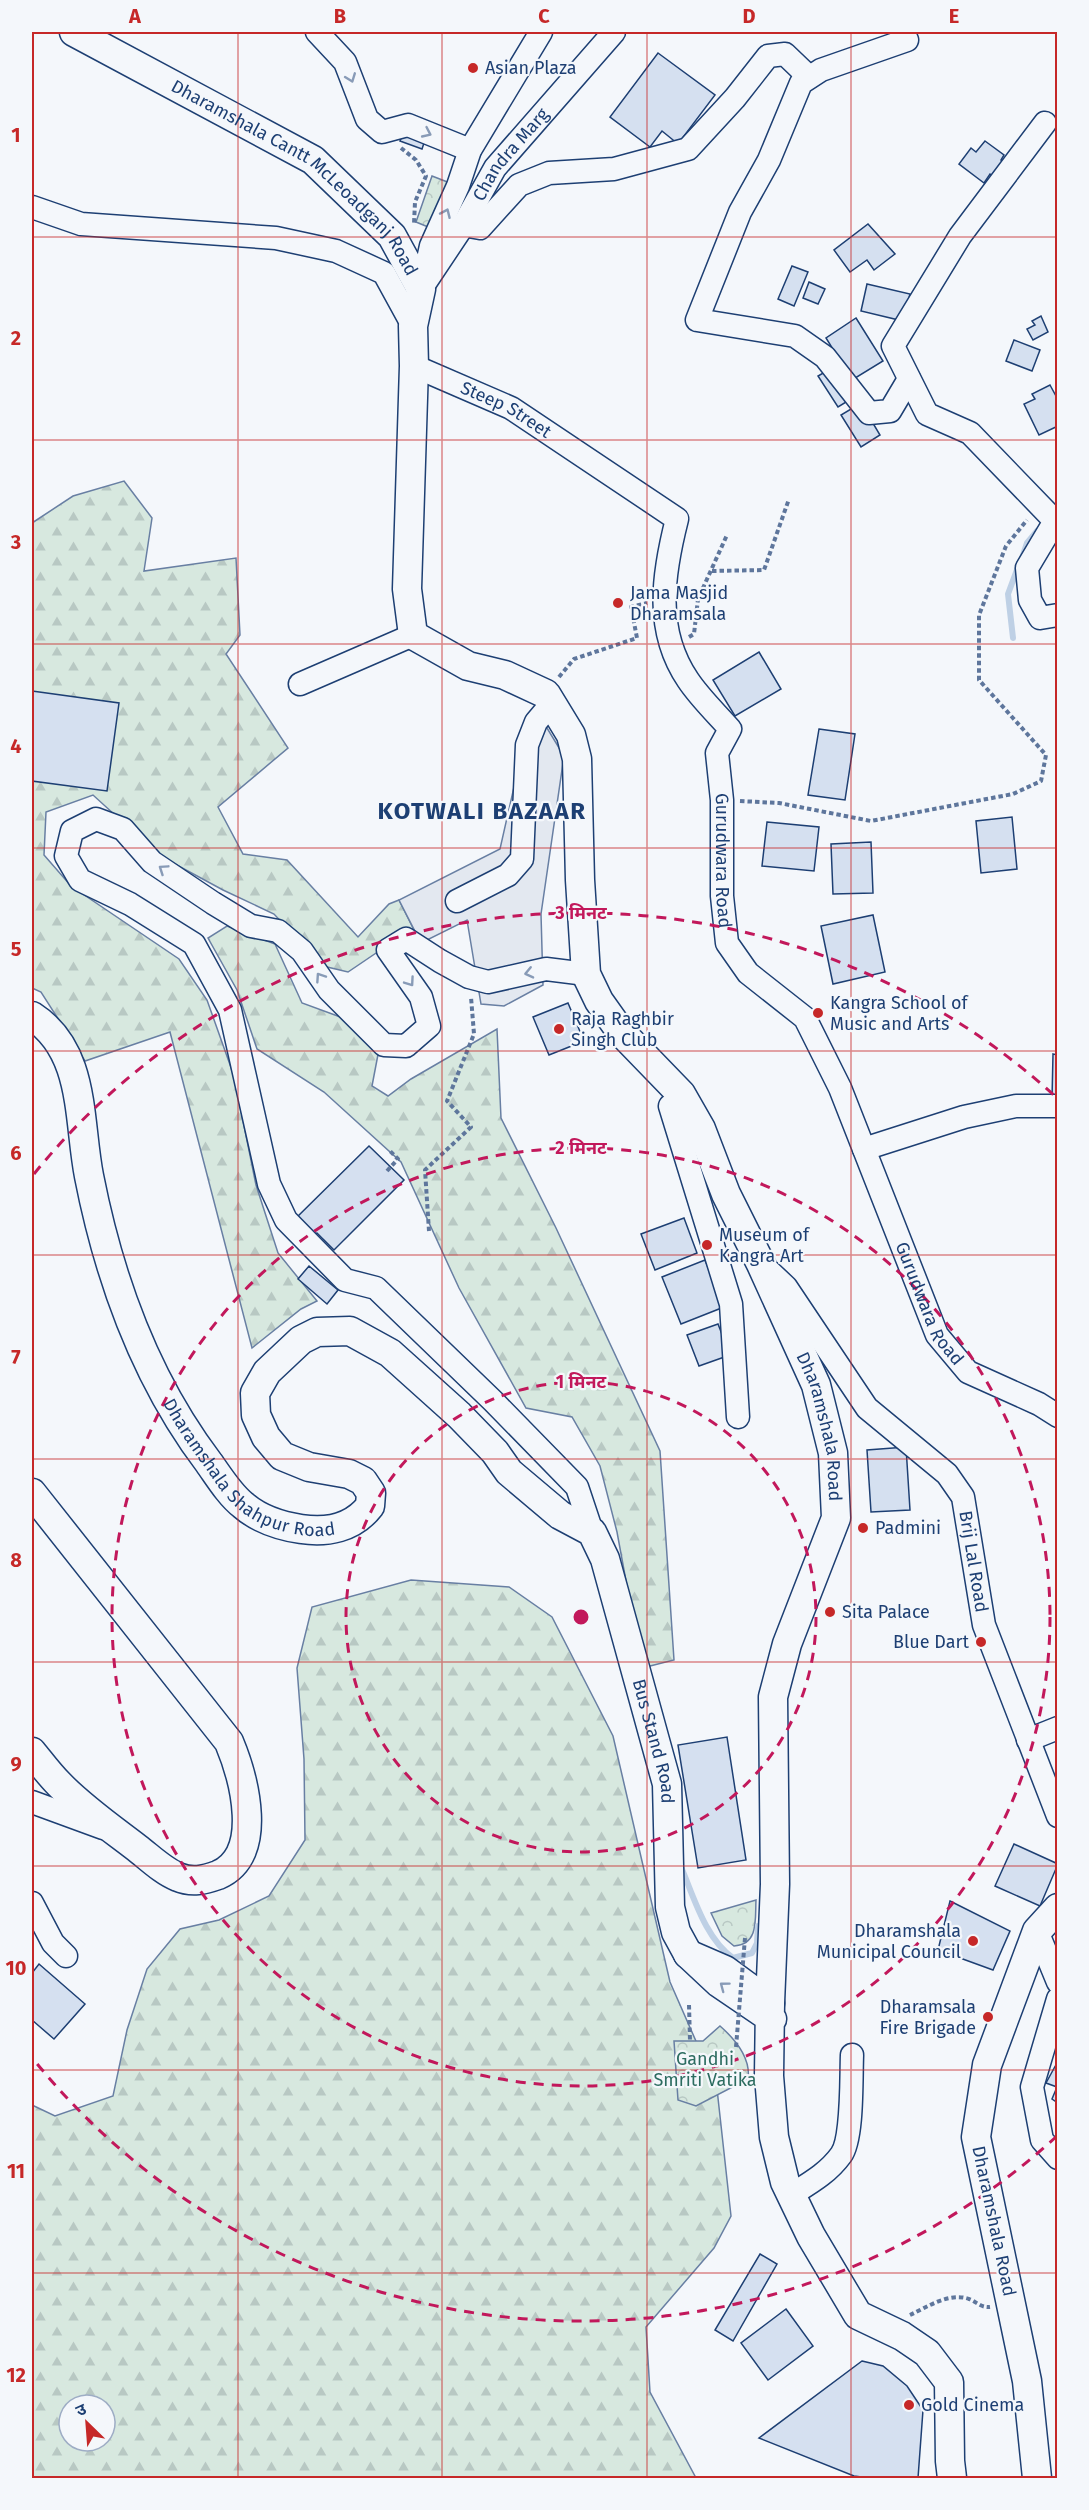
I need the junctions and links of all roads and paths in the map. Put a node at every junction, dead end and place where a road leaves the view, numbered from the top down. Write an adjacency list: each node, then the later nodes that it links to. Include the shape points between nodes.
1 (74, 32): 13 (main road, Dharamshala Cantt McLeoadganj Road, via 313,160 392,236)
2 (317, 32): 8 (street, one-way to 8, via 345,62 367,119)
3 (541, 32): 9 (street)
4 (615, 32): 11 (street, Chandra Marg, via 495,168)
5 (907, 40): 6 (street)
6 (809, 77): 11 (street, via 785,54 768,56 688,149 614,169 549,173 519,185 480,228 464,225); 16 (street, via 801,83 769,160 740,212 697,320 795,336 825,357 869,413 890,411)
7 (1045, 123): 16 (street, via 960,236 893,346)
8 (382, 132): 9 (street, one-way to 9, via 408,125); 12 (path, via 416,160 426,176 415,202 413,220)
9 (470, 150): 12 (street, one-way to 9)
10 (32, 207): 14 (street, via 81,224 276,238 336,250 384,273)
11 (460, 229): 13 (street, Chandra Marg)
12 (431, 246): 13 (street)
13 (421, 289): 14 (main road, Dharamshala Cantt McLeoadganj Road)
14 (413, 326): 15 (main road, Dharamshala Cantt McLeoadganj Road)
15 (414, 366): 17 (street, Steep Street, via 511,408); 24 (main road, Dharamshala Cantt McLeoadganj Road, via 407,589)
16 (909, 379): 19 (street, via 927,414 970,433)
17 (593, 461): 22 (street, Gurudwara Road, via 676,519 666,564)
18 (789, 499): 21 (path, via 764,570)
19 (1039, 506): 23 (street, via 1055,521 1027,568 1030,600 1040,618); 28 (path, via 1006,546 979,615 979,680 1046,755 1041,781 1013,794 871,821 779,803)
20 (727, 535): 21 (path)
21 (711, 571): 25 (path, via 698,599 694,634)
22 (664, 598): 25 (street, Gurudwara Road); 27 (path, via 631,608 637,638 574,659)
23 (1058, 615)
24 (413, 635): 26 (street); 27 (main road, via 468,666 505,675)
25 (671, 649): 28 (street, Gurudwara Road, via 688,681 730,729 717,753)
26 (300, 684)
27 (549, 698): 29 (street, via 527,745 522,859 508,875); 30 (main road, via 571,735 576,759)
28 (722, 800): 36 (street, Gurudwara Road, via 727,943 748,973 805,1018 840,1088)
29 (458, 901)
30 (586, 974): 31 (street, one-way to 31, via 546,969 488,982); 39 (main road, Dharamshala Road, via 621,1032 681,1094 701,1129 726,1194)
31 (469, 977): 38 (path, via 474,1034 447,1101 471,1127 425,1170); 43 (street, one-way to 43, via 406,939 388,950 421,998 429,1026 406,1046 384,1045 329,990 302,951 278,931 251,926 213,903 152,862 123,829 96,819 72,831 66,856 80,880 130,904 194,944 230,1010 269,1184 286,1220 345,1280 376,1288 493,1401 577,1487)
32 (32, 1016): 43 (main road, Dharamshala Shahpur Road, via 50,1030 66,1055 75,1084 89,1176 119,1295 165,1396 199,1450 242,1505 270,1521 315,1531 353,1522 370,1506 371,1493 358,1478 309,1467 282,1456 266,1437 254,1404 267,1372 301,1340 317,1332 350,1331 390,1353 459,1415 509,1472 560,1515)
33 (1058, 1106): 36 (street, via 1016,1106 964,1117)
34 (670, 1107): 41 (street, via 731,1304)
35 (389, 1149): 37 (path, via 398,1159)
36 (864, 1149): 40 (street, Gurudwara Road, via 937,1335 968,1372)
37 (387, 1171)
38 (429, 1231)
39 (761, 1264): 45 (street, Brij Lal Road, via 786,1287 867,1408 947,1474 963,1497 984,1625); 58 (main road, Dharamshala Road, via 816,1385 833,1453 836,1518 787,1644 773,1697 775,1884)
40 (1058, 1416)
41 (738, 1417)
42 (32, 1493): 49 (main road, via 229,1742 238,1764 245,1800 246,1839 242,1854 222,1873 192,1881 179,1877)
43 (592, 1532): 58 (main road, Bus Stand Road, via 605,1559 667,1784 670,1907 676,1932 688,1954 719,1983)
44 (1058, 1728): 45 (street)
45 (1028, 1740): 48 (street, Brij Lal Road)
46 (32, 1752): 49 (main road, via 60,1785)
47 (32, 1803): 49 (street)
48 (1058, 1816)
49 (119, 1834)
50 (32, 1903): 54 (street, via 53,1943)
51 (1058, 1908): 52 (main road, Dharamshala Road)
52 (1036, 1931): 55 (street); 64 (main road, Dharamshala Road, via 987,2065 976,2137)
53 (745, 1938): 60 (path, bridge)
54 (66, 1956)
55 (1058, 1982)
56 (1058, 1999): 62 (street, via 1032,2087 1042,2140)
57 (689, 2006): 59 (path)
58 (771, 2011): 63 (main road, Dharamshala Road, via 769,2076 774,2137)
59 (690, 2041)
60 (736, 2047)
61 (852, 2055): 63 (street, via 849,2134 843,2153 821,2176)
62 (1058, 2158)
63 (791, 2195): 65 (main road, Dharamshala Road, via 858,2315)
64 (1011, 2305): 65 (path, via 984,2308 955,2297 903,2318); 67 (main road, Dharamshala Road, via 1027,2381)
65 (887, 2329): 66 (main road, Dharamshala Road, via 927,2353 949,2382)
66 (952, 2478)
67 (1037, 2478)

